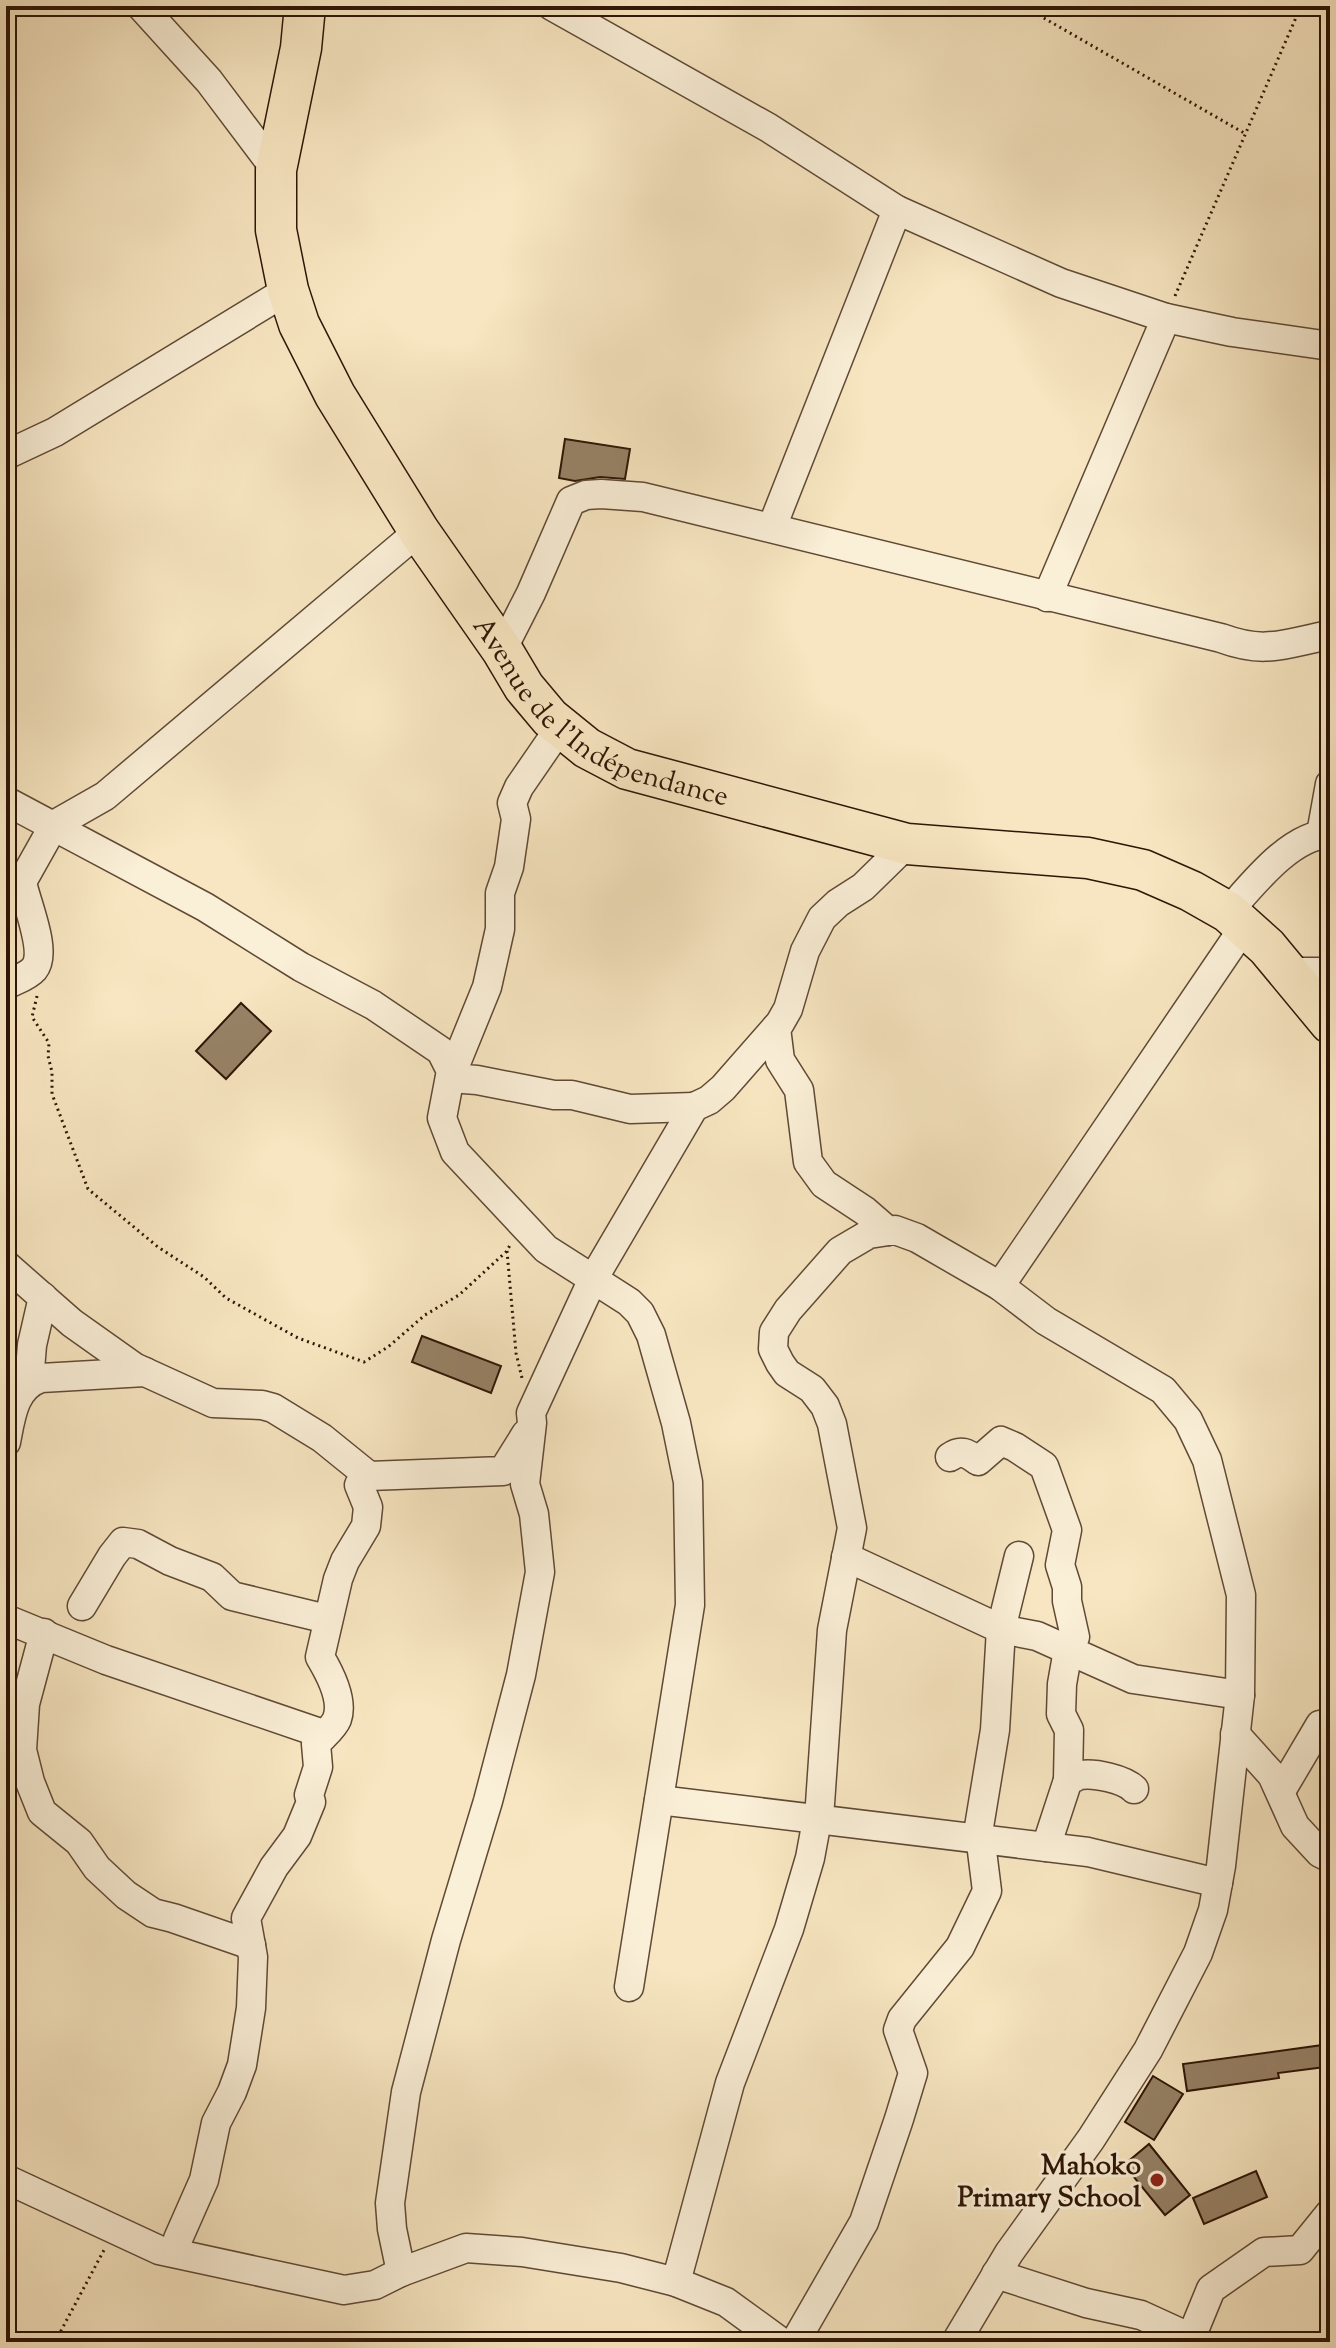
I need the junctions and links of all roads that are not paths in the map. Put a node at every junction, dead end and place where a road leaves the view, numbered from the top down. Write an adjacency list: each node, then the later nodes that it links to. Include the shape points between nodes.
1 (141, 6): 4 (street, via 209,81)
2 (305, 6): 4 (highway, Avenue de l'Indépendance)
3 (552, 6): 5 (street, via 769,128)
4 (276, 170): 6 (highway, Avenue de l'Indépendance, via 276,230)
5 (897, 210): 7 (street, via 1061,283); 10 (street)
6 (288, 290): 9 (street, via 55,432); 11 (highway, Avenue de l'Indépendance, via 335,395)
7 (1166, 318): 8 (street); 12 (street)
8 (1330, 346)
9 (6, 455)
10 (772, 527): 12 (street); 14 (street, via 643,497 601,494 571,501)
11 (419, 531): 14 (highway, Avenue de l'Indépendance); 18 (street, via 105,796)
12 (1047, 597): 13 (street, via 1242,646 1265,649)
13 (1330, 635)
14 (502, 650): 15 (highway, Avenue de l'Indépendance, via 524,687)
15 (561, 726): 20 (highway, Avenue de l'Indépendance, via 587,748 627,769); 27 (street, via 512,803 516,819 500,893 493,963)
16 (1330, 784): 19 (street)
17 (6, 801): 18 (street)
18 (54, 825): 24 (street, via 22,882 40,958); 27 (street, via 373,1005 441,1051)
19 (1326, 834): 21 (street, via 1280,855)
20 (907, 844): 21 (highway, Avenue de l'Indépendance, via 1088,858 1143,870 1191,891); 26 (street, via 822,918)
21 (1236, 920): 22 (highway, Avenue de l'Indépendance); 32 (street)
22 (1289, 972): 23 (street); 25 (highway, Avenue de l'Indépendance)
23 (1330, 972)
24 (17, 979)
25 (1330, 1023)
26 (776, 1028): 28 (street, via 723,1088); 29 (street, via 780,1060 799,1090 808,1162 824,1184)
27 (450, 1078): 28 (street, via 630,1109); 31 (street, via 442,1118 455,1152 546,1249)
28 (694, 1107): 31 (street)
29 (888, 1231): 32 (street, via 917,1238); 43 (street, via 869,1234 840,1251 774,1332 773,1349 780,1363 812,1389 832,1424 851,1513)
30 (6, 1265): 33 (street)
31 (592, 1281): 36 (street); 57 (street, via 629,1302 651,1335 688,1482 690,1605)
32 (1000, 1286): 50 (street, via 1046,1321 1163,1390 1188,1420 1207,1460 1241,1595)
33 (43, 1297): 34 (street); 35 (street)
34 (145, 1372): 35 (street); 40 (street, via 213,1403 273,1408)
35 (29, 1382): 37 (street, via 16,1399)
36 (532, 1418): 39 (street, via 503,1471); 41 (street)
37 (6, 1442)
38 (950, 1457): 49 (street, via 965,1452 978,1461 1001,1441 1044,1466 1067,1530 1060,1565 1075,1637)
39 (498, 1471): 40 (street); 41 (street)
40 (369, 1476): 46 (street, via 359,1485 368,1507 366,1526 345,1561)
41 (528, 1496): 68 (street, via 540,1572 521,1675 406,2092 390,2203)
42 (1019, 1556): 47 (street)
43 (846, 1557): 47 (street); 58 (street, via 832,1630)
44 (82, 1606): 46 (street, via 123,1542 212,1577 232,1596)
45 (6, 1619): 48 (street)
46 (327, 1619): 52 (street, via 320,1657 339,1705 337,1721)
47 (1001, 1629): 49 (street, via 1037,1636); 59 (street)
48 (44, 1633): 52 (street, via 106,1660); 63 (street, via 25,1704 22,1750 42,1812 79,1842 126,1895 153,1913)
49 (1068, 1650): 50 (street, via 1133,1679); 54 (street, via 1061,1714 1069,1730)
50 (1240, 1695): 53 (street)
51 (1330, 1724): 56 (street, via 1320,1725)
52 (323, 1734): 63 (street, via 316,1744 311,1802 246,1918)
53 (1235, 1734): 56 (street); 62 (street)
54 (1068, 1780): 55 (street, via 1096,1776); 60 (street)
55 (1134, 1789)
56 (1281, 1791): 61 (street, via 1295,1826)
57 (659, 1800): 58 (street); 64 (street)
58 (818, 1819): 59 (street); 70 (street, via 789,1929 730,2083)
59 (981, 1839): 60 (street); 73 (street, via 987,1891 960,1947 902,2019 898,2030 913,2073 899,2119 864,2222)
60 (1046, 1847): 62 (street)
61 (1330, 1858)
62 (1218, 1883): 69 (street, via 1198,1953 1148,2050)
63 (251, 1945): 67 (street, via 251,2008 242,2065 216,2123 204,2180)
64 (629, 1987)
65 (6, 2179): 67 (street)
66 (1330, 2213): 71 (street, via 1300,2250 1264,2252 1211,2289 1195,2328)
67 (175, 2253): 68 (street, via 344,2290 375,2285)
68 (401, 2272): 70 (street, via 466,2248 621,2268)
69 (996, 2274): 71 (street, via 1141,2315); 74 (street)
70 (676, 2282): 72 (street, via 726,2302)
71 (1198, 2340)
72 (781, 2342)
73 (795, 2342)
74 (956, 2342)

